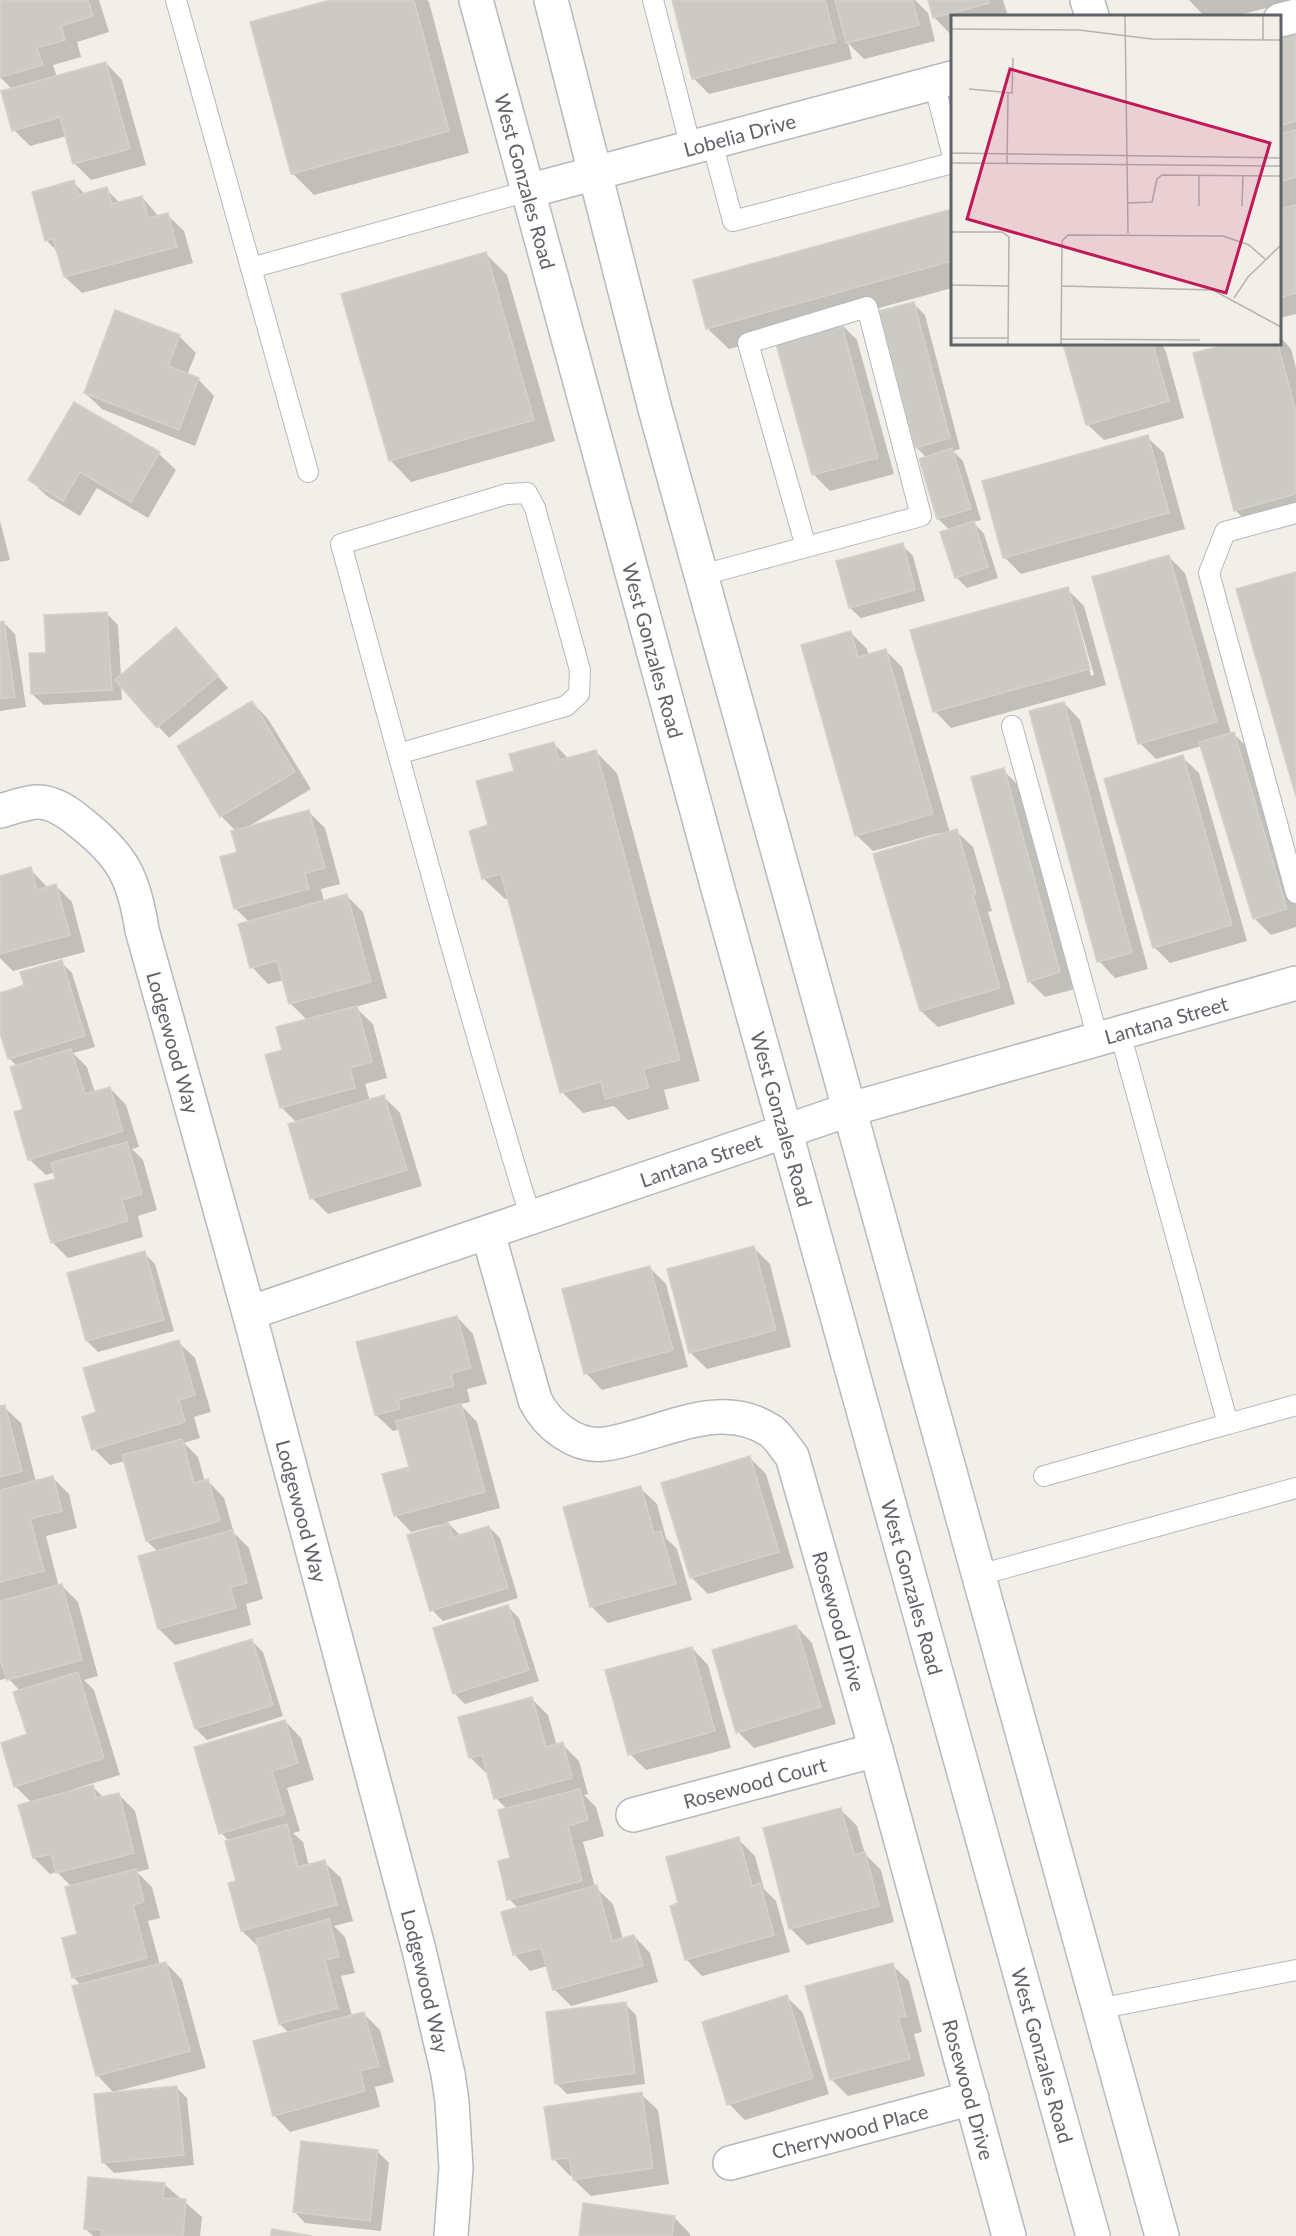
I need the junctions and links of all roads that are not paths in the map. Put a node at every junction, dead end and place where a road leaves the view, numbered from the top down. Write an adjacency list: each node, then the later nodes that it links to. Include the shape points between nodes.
1 (176, 0): 15 (lane)
2 (476, 0): 14 (street, West Gonzales Road)
3 (551, 0): 13 (street)
4 (653, 0): 10 (lane)
5 (1087, 0): 6 (street)
6 (1092, 15)
7 (1296, 16): 8 (street)
8 (1281, 20)
9 (943, 81): 10 (street, Lobelia Drive); 11 (lane)
10 (701, 145): 12 (lane, via 733,221); 13 (street, Lobelia Drive)
11 (951, 145)
12 (951, 163)
13 (594, 174): 14 (street, Lobelia Drive); 19 (street)
14 (528, 191): 15 (lane); 27 (street, West Gonzales Road)
15 (251, 268): 16 (lane)
16 (308, 472)
17 (1296, 513): 23 (lane, via 1225,532 1209,573)
18 (806, 547): 18 (lane, via 921,516 867,307 748,343); 19 (lane)
19 (702, 575): 26 (street)
20 (1012, 726): 25 (lane)
21 (398, 754): 21 (lane, via 340,544 507,494 527,493 535,508 580,670 579,694 566,706); 28 (lane)
22 (0, 811): 30 (street, Lodgewood Way, via 37,802 53,805 104,841 124,867 137,898 142,930)
23 (1296, 893)
24 (1296, 983): 25 (street, Lantana Street)
25 (1109, 1036): 26 (street, Lantana Street); 32 (lane)
26 (851, 1109): 27 (street, Lantana Street); 35 (street)
27 (786, 1131): 28 (street, Lantana Street); 44 (street, West Gonzales Road)
28 (531, 1219): 29 (street, Lantana Street)
29 (488, 1233): 30 (street, Lantana Street); 36 (street, Rosewood Drive, via 536,1400 557,1429 579,1441 604,1444 698,1419 747,1420 772,1432 792,1456)
30 (249, 1313): 42 (street, Lodgewood Way, via 416,1938 448,2074 456,2168)
31 (1296, 1405): 32 (lane)
32 (1228, 1424): 33 (lane)
33 (1044, 1476)
34 (1296, 1488): 35 (lane)
35 (979, 1575): 39 (street)
36 (876, 1750): 37 (street, Rosewood Court); 40 (street, Rosewood Drive)
37 (633, 1815)
38 (1296, 1970): 39 (lane)
39 (1098, 2009): 45 (street)
40 (972, 2098): 41 (street, Cherrywood Place); 43 (street, Rosewood Drive)
41 (730, 2163)
42 (451, 2236)
43 (1009, 2236)
44 (1093, 2236)
45 (1162, 2236)

